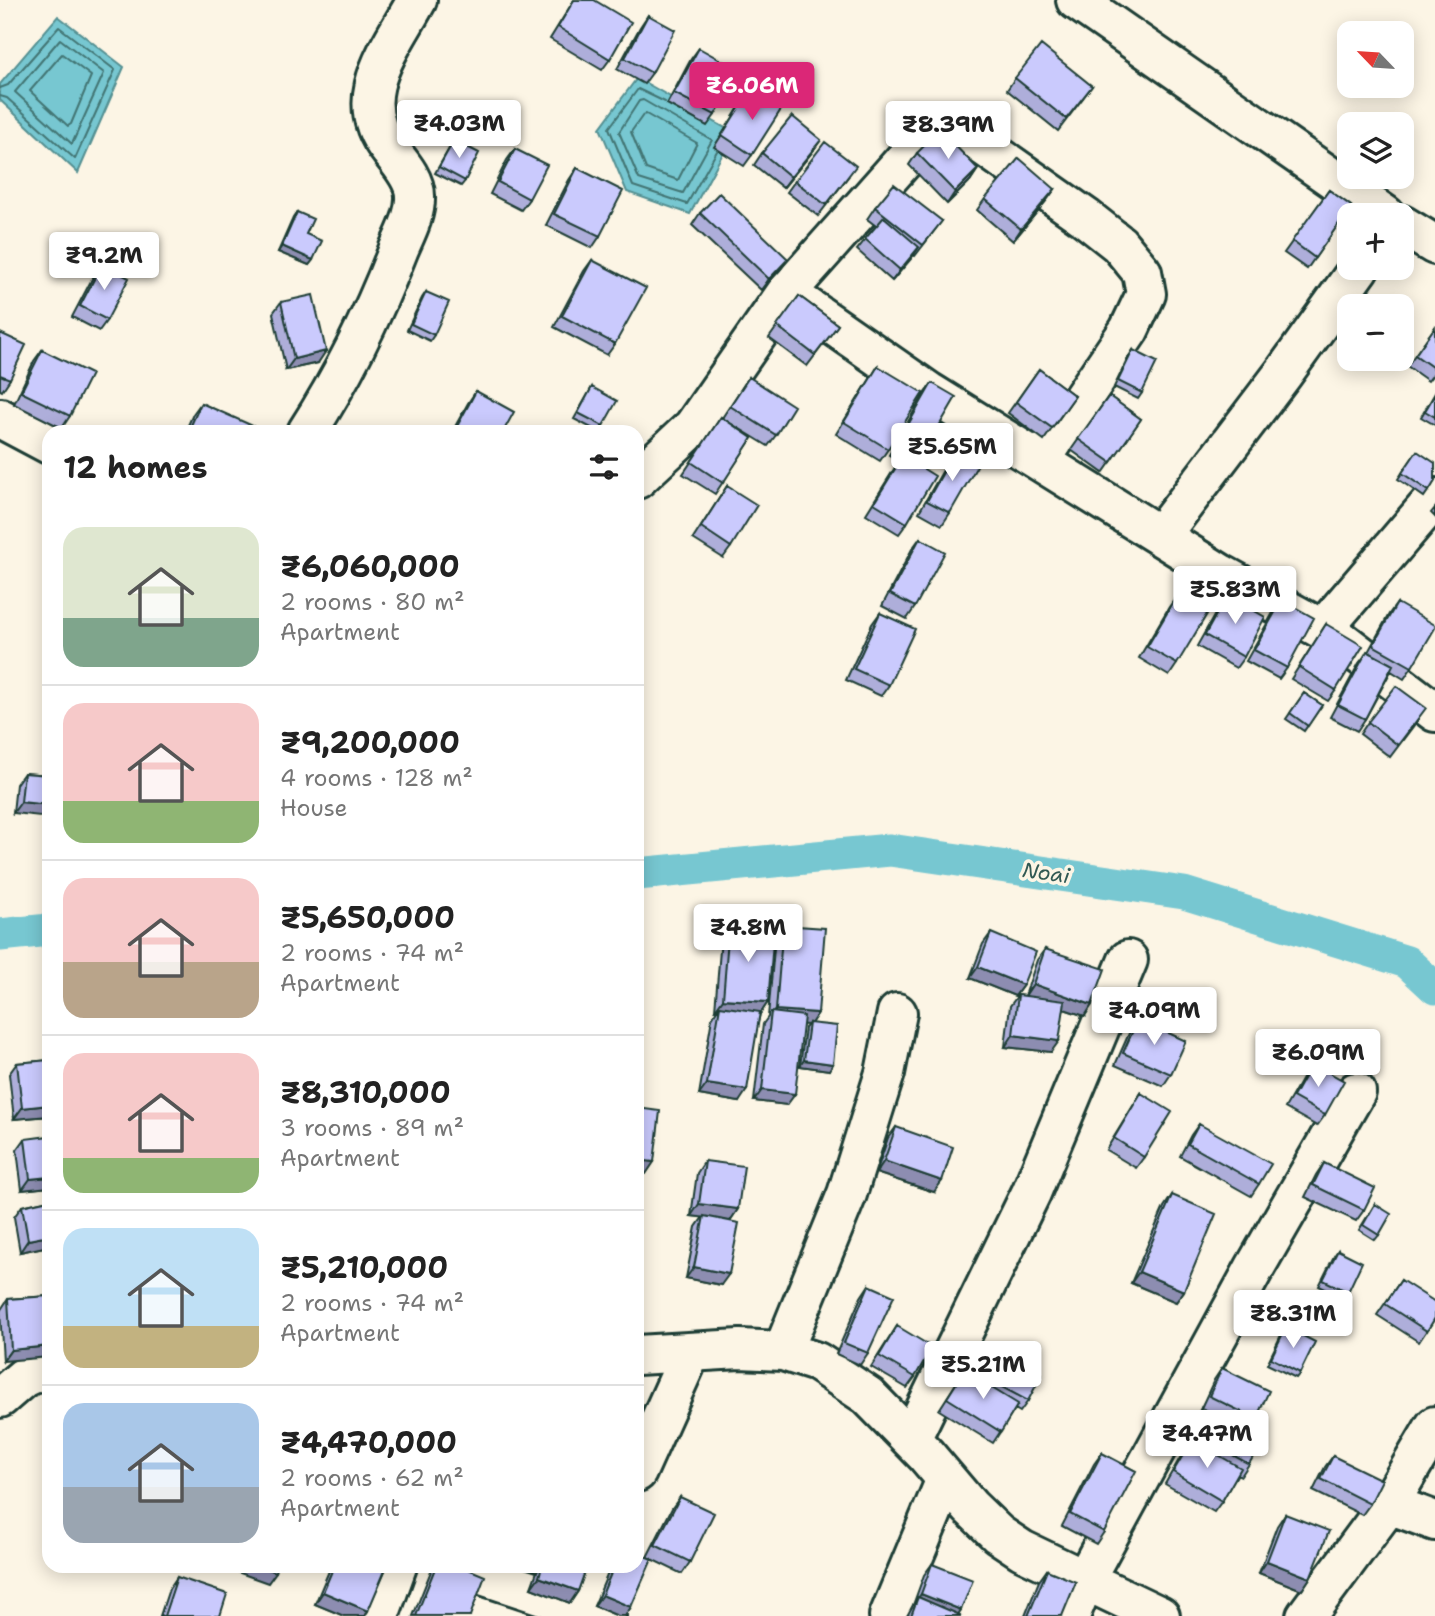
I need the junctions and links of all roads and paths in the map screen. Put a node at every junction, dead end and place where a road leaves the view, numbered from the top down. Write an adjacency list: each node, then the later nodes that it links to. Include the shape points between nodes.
1 (417, 0): 9 (street, via 376,75 371,99 374,122 384,143 416,191 415,209 378,302 335,389)
2 (1101, 6): 3 (street)
3 (1369, 203)
4 (1414, 232): 5 (street)
5 (1435, 245)
6 (1350, 280): 14 (street)
7 (786, 293): 11 (street, via 929,392); 11 (street, via 938,122 951,123 1097,226 1142,272 1146,294 1129,330); 12 (street, via 693,427)
8 (0, 418): 10 (street)
9 (312, 425)
10 (42, 440)
11 (1040, 461): 14 (street)
12 (644, 472)
13 (1435, 498): 15 (street)
14 (1160, 536): 15 (street)
15 (1322, 629): 16 (street)
16 (1435, 712)
17 (1128, 960): 26 (street, via 1031,1193)
18 (897, 1013): 20 (street, via 885,1073 847,1194)
19 (1356, 1092): 34 (street)
20 (783, 1351): 21 (street); 26 (street, via 817,1363 868,1396)
21 (691, 1352): 22 (street); 27 (street)
22 (644, 1355)
23 (42, 1369): 24 (street, via 23,1378)
24 (0, 1398)
25 (1435, 1426): 29 (street)
26 (911, 1439): 28 (street)
27 (644, 1456)
28 (946, 1479): 34 (street, via 998,1534); 37 (street)
29 (1389, 1504): 30 (street); 40 (street)
30 (1435, 1521)
31 (394, 1573): 36 (street)
32 (477, 1573): 35 (street)
33 (594, 1573): 35 (street)
34 (1085, 1579): 38 (street); 39 (street)
35 (591, 1611)
36 (379, 1616)
37 (889, 1616)
38 (1070, 1616)
39 (1160, 1616)
40 (1306, 1616)

